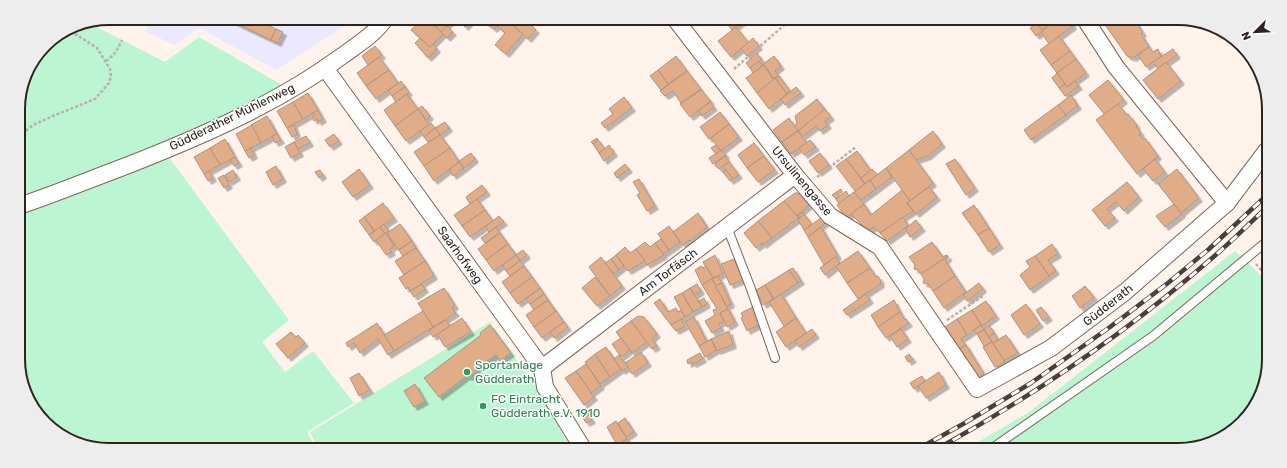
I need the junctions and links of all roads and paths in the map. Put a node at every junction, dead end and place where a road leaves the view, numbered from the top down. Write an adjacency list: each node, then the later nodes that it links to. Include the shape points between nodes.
1 (381, 25): 8 (street, Güdderather Mühlenweg)
2 (680, 25): 9 (street, Ursulinengasse)
3 (785, 25): 9 (path)
4 (1089, 25): 14 (street, via 1116,67)
5 (72, 33): 7 (path, via 97,48)
6 (122, 40): 7 (path, via 113,57)
7 (106, 62): 10 (path, via 111,76 109,83 95,98 33,125)
8 (325, 68): 15 (street, Güdderather Mühlenweg, via 283,93 190,141); 23 (street, Saarhofweg)
9 (722, 79): 13 (street, Ursulinengasse)
10 (25, 131)
11 (856, 147): 13 (path)
12 (1262, 158): 14 (street, Güdderath)
13 (800, 180): 16 (street, Am Torfäsch); 21 (street, Ursulinengasse, via 830,216 880,247)
14 (1227, 203): 24 (street, Güdderath, via 1125,292 1052,348)
15 (25, 204)
16 (727, 227): 22 (lane); 23 (street, Am Torfäsch)
17 (1262, 246): 18 (lane)
18 (1250, 256): 19 (path); 26 (lane, via 1153,336)
19 (1262, 271)
20 (984, 296): 21 (path)
21 (935, 328): 24 (street, Ursulinengasse)
22 (775, 358)
23 (542, 368): 25 (street, Saarhofweg, via 544,387)
24 (977, 389)
25 (579, 443)
26 (1000, 443)

